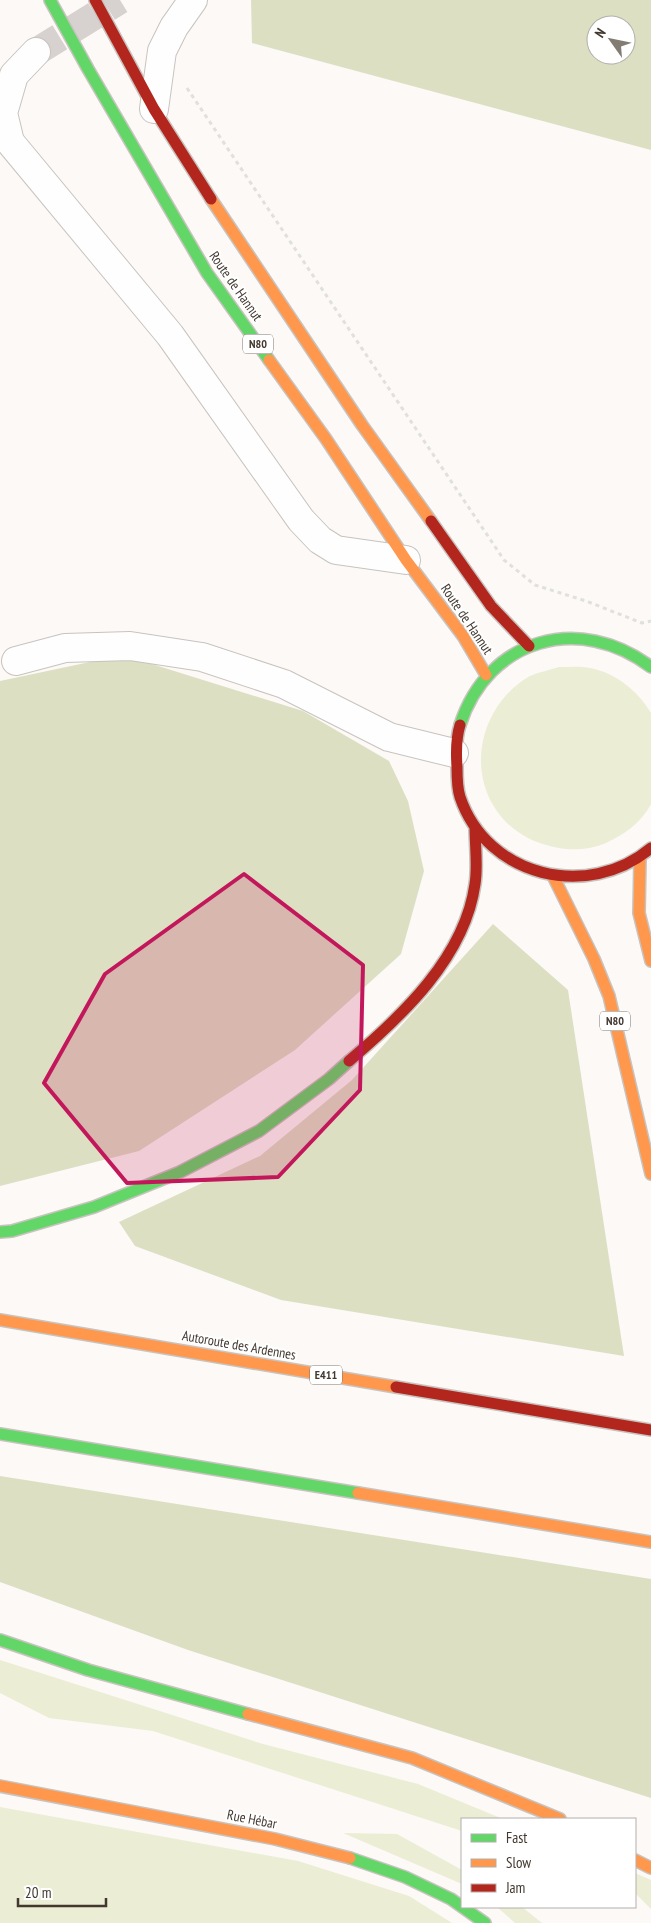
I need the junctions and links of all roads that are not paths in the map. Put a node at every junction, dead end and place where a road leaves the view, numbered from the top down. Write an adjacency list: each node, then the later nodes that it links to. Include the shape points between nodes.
1 (50, 0): 6 (main road, Route de Hannut / N80, via 207,273 326,439)
2 (95, 0): 5 (main road, Route de Hannut)
3 (193, 0): 5 (street, via 162,51)
4 (36, 52): 6 (street, via 14,75 4,113 10,142 170,336 307,527 336,550)
5 (154, 109): 7 (main road, Route de Hannut, via 236,239 362,425 491,606)
6 (406, 560): 10 (main road, Route de Hannut / N80, via 463,636)
7 (529, 646): 9 (main road, Route de Hannut, via 565,637 602,640 637,655); 10 (main road, Route de Hannut, via 506,658)
8 (16, 661): 11 (street, via 65,648 130,646 202,657 284,684 389,737)
9 (651, 667)
10 (486, 675): 11 (main road, Route de Hannut, via 467,702 458,726)
11 (454, 753): 12 (main road, Route de Hannut, via 460,798)
12 (475, 827): 15 (main road, Route de Hannut, via 496,850 516,863); 18 (main road, via 475,884 465,922 436,975 378,1036 328,1080 259,1131 180,1172 94,1208)
13 (651, 848): 14 (main road, Route de Hannut)
14 (640, 858): 15 (main road, Route de Hannut, via 613,872 583,878); 16 (main road, via 639,913)
15 (553, 876): 17 (main road, N80, via 609,996)
16 (651, 961)
17 (651, 1174)
18 (0, 1232)
19 (0, 1320): 20 (main road, Autoroute des Ardennes / E411)
20 (651, 1430)
21 (0, 1434): 22 (main road)
22 (651, 1542)
23 (0, 1640): 25 (main road, via 88,1670 412,1758)
24 (0, 1786): 28 (main road, Rue Hébar, via 266,1837 342,1855 405,1876)
25 (558, 1818)
26 (636, 1860): 27 (main road)
27 (651, 1868)
28 (461, 1906)
29 (463, 1908): 30 (main road, Rue Hébar)
30 (484, 1923)

